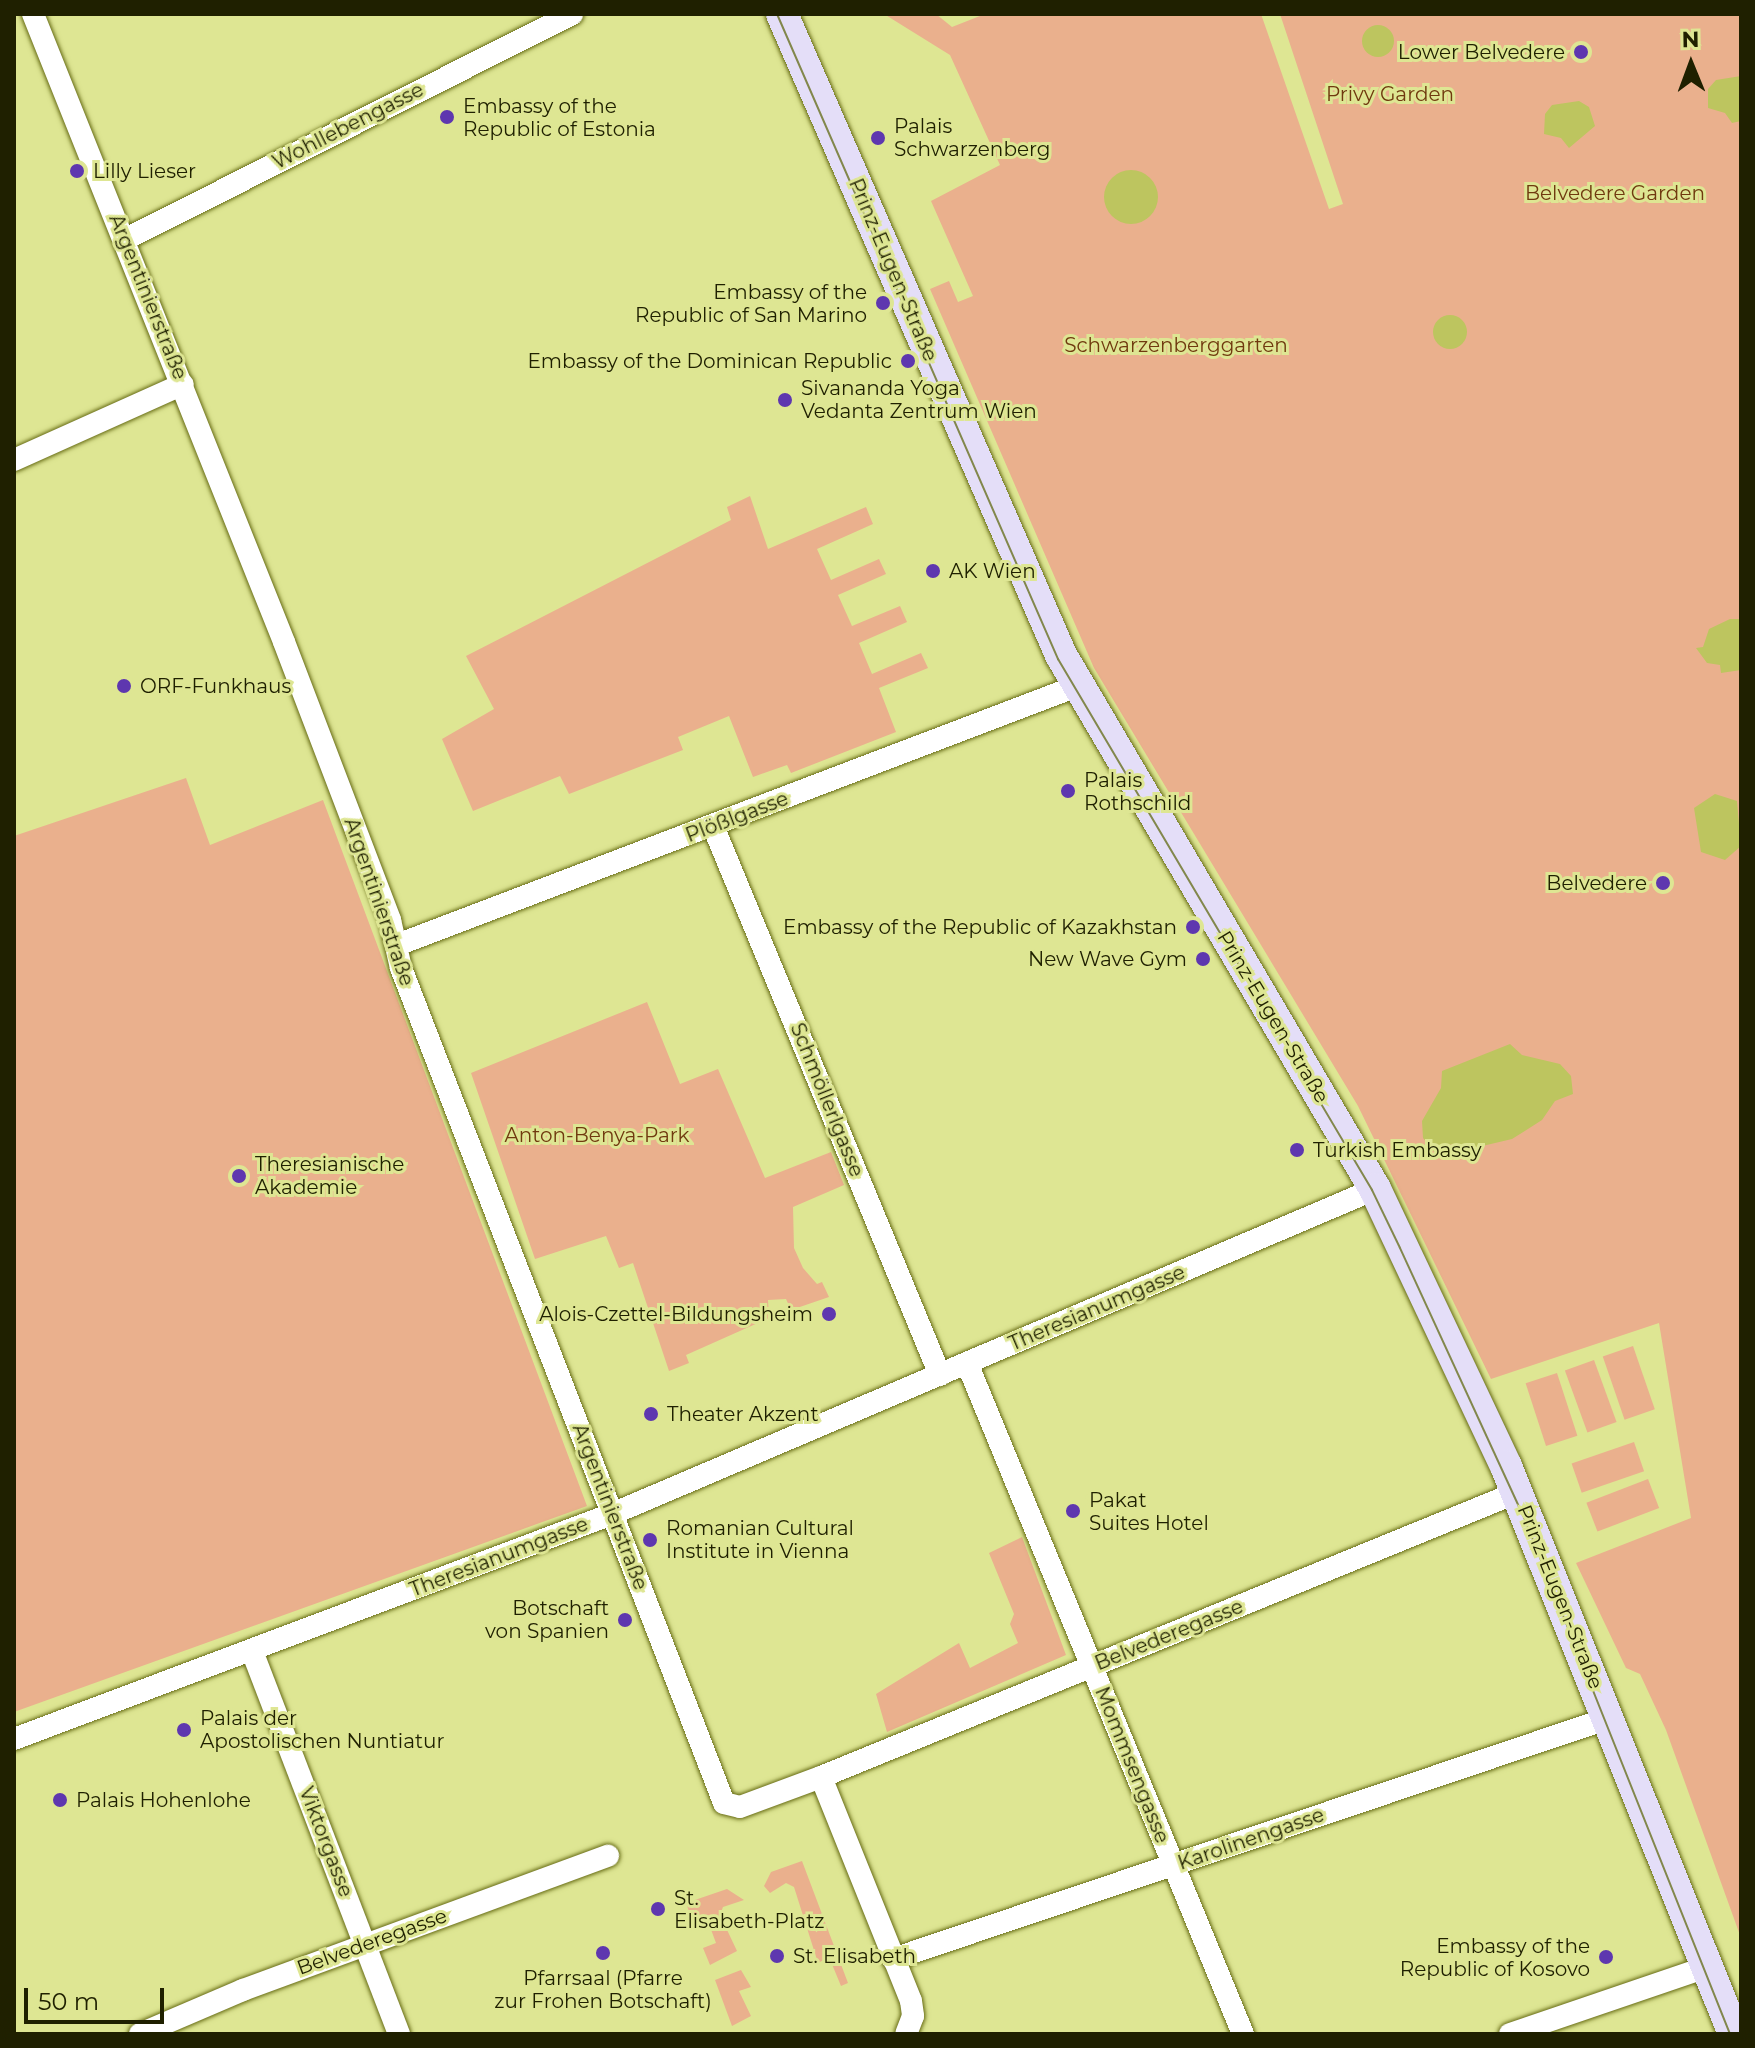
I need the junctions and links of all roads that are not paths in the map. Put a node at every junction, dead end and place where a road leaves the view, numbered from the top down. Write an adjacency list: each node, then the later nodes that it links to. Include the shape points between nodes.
1 (33, 14): 4 (street, Argentinierstraße)
2 (572, 14): 4 (street, Wohllebengasse)
3 (782, 14): 7 (street, Prinz-Eugen-Straße)
4 (124, 240): 5 (street, Argentinierstraße)
5 (183, 384): 6 (street); 9 (street, Argentinierstraße)
6 (14, 460)
7 (1077, 686): 8 (street, Plößlgasse); 10 (street, Prinz-Eugen-Straße)
8 (713, 826): 9 (street, Plößlgasse); 12 (street, Schmöllerlgasse)
9 (397, 945): 14 (street, Argentinierstraße, via 435,1058)
10 (1375, 1189): 11 (street, Theresianumgasse); 13 (street, Prinz-Eugen-Straße)
11 (967, 1363): 12 (street, Theresianumgasse); 16 (street, Mommsengasse)
12 (940, 1375): 14 (street, Theresianumgasse)
13 (1518, 1492): 16 (street, Belvederegasse); 17 (street, Prinz-Eugen-Straße)
14 (612, 1514): 15 (street, Theresianumgasse); 20 (street, Argentinierstraße)
15 (252, 1651): 18 (street, Theresianumgasse); 23 (street, Viktorgasse)
16 (1092, 1666): 19 (street, Belvederegasse); 22 (street, Mommsengasse)
17 (1609, 1718): 22 (street, Karolinengasse); 25 (street, Prinz-Eugen-Straße)
18 (14, 1739)
19 (821, 1777): 20 (street, Belvederegasse, via 740,1807 724,1803); 24 (street)
20 (719, 1792)
21 (608, 1856): 23 (street, Belvederegasse)
22 (1173, 1865): 24 (street, Karolinengasse); 29 (street, Mommsengasse)
23 (365, 1943): 26 (street, Belvederegasse); 27 (street, Viktorgasse)
24 (893, 1959): 28 (street, via 912,2008)
25 (1707, 1967): 30 (street); 31 (street, Prinz-Eugen-Straße)
26 (140, 2034)
27 (399, 2034)
28 (906, 2034)
29 (1243, 2034)
30 (1510, 2034)
31 (1734, 2034)

